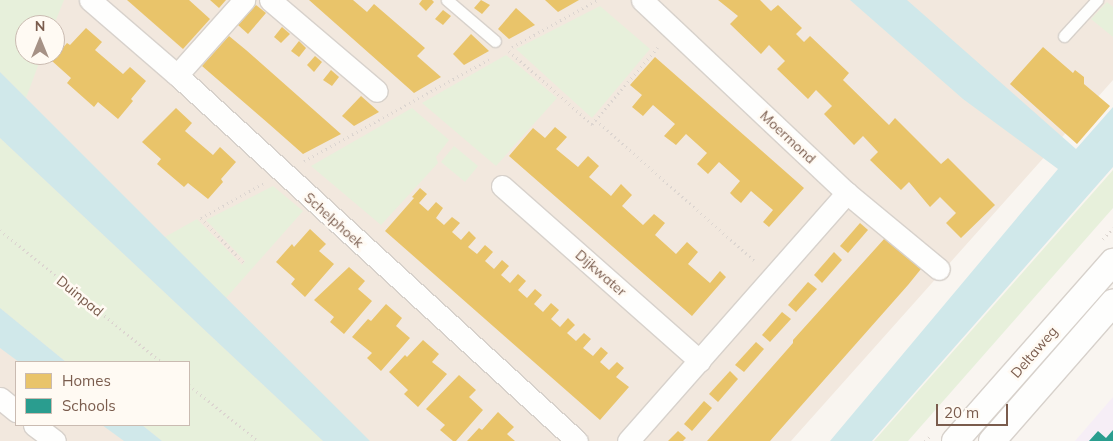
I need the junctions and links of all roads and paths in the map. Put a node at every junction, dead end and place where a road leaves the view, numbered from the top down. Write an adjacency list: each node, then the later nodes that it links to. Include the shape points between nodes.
1 (90, 0): 12 (street, Schelphoek)
2 (244, 0): 12 (street)
3 (270, 0): 13 (street)
4 (447, 0): 10 (lane)
5 (597, 0): 14 (path, via 507,49 592,124)
6 (642, 0): 8 (street, Moermond)
7 (1097, 0): 9 (lane)
8 (673, 30): 14 (path); 17 (street, Moermond)
9 (1064, 36)
10 (495, 41)
11 (498, 54): 15 (path)
12 (177, 76): 15 (street, Schelphoek)
13 (377, 91)
14 (596, 120): 22 (path)
15 (283, 173): 19 (path, via 201,218); 32 (street, Schelphoek)
16 (502, 186): 25 (street, Dijkwater)
17 (847, 193): 21 (street, Moermond); 22 (street)
18 (0, 230): 24 (path, Duinpad)
19 (242, 262)
20 (1113, 262): 34 (street, Deltaweg)
21 (939, 269)
22 (774, 277): 25 (street)
23 (1113, 303): 35 (street, Deltaweg)
24 (160, 361)
25 (700, 361): 33 (street)
26 (190, 386): 31 (path)
27 (0, 398): 28 (street)
28 (15, 410)
29 (35, 426): 30 (street)
30 (56, 441)
31 (258, 441)
32 (576, 441)
33 (628, 441)
34 (955, 441)
35 (992, 441)

